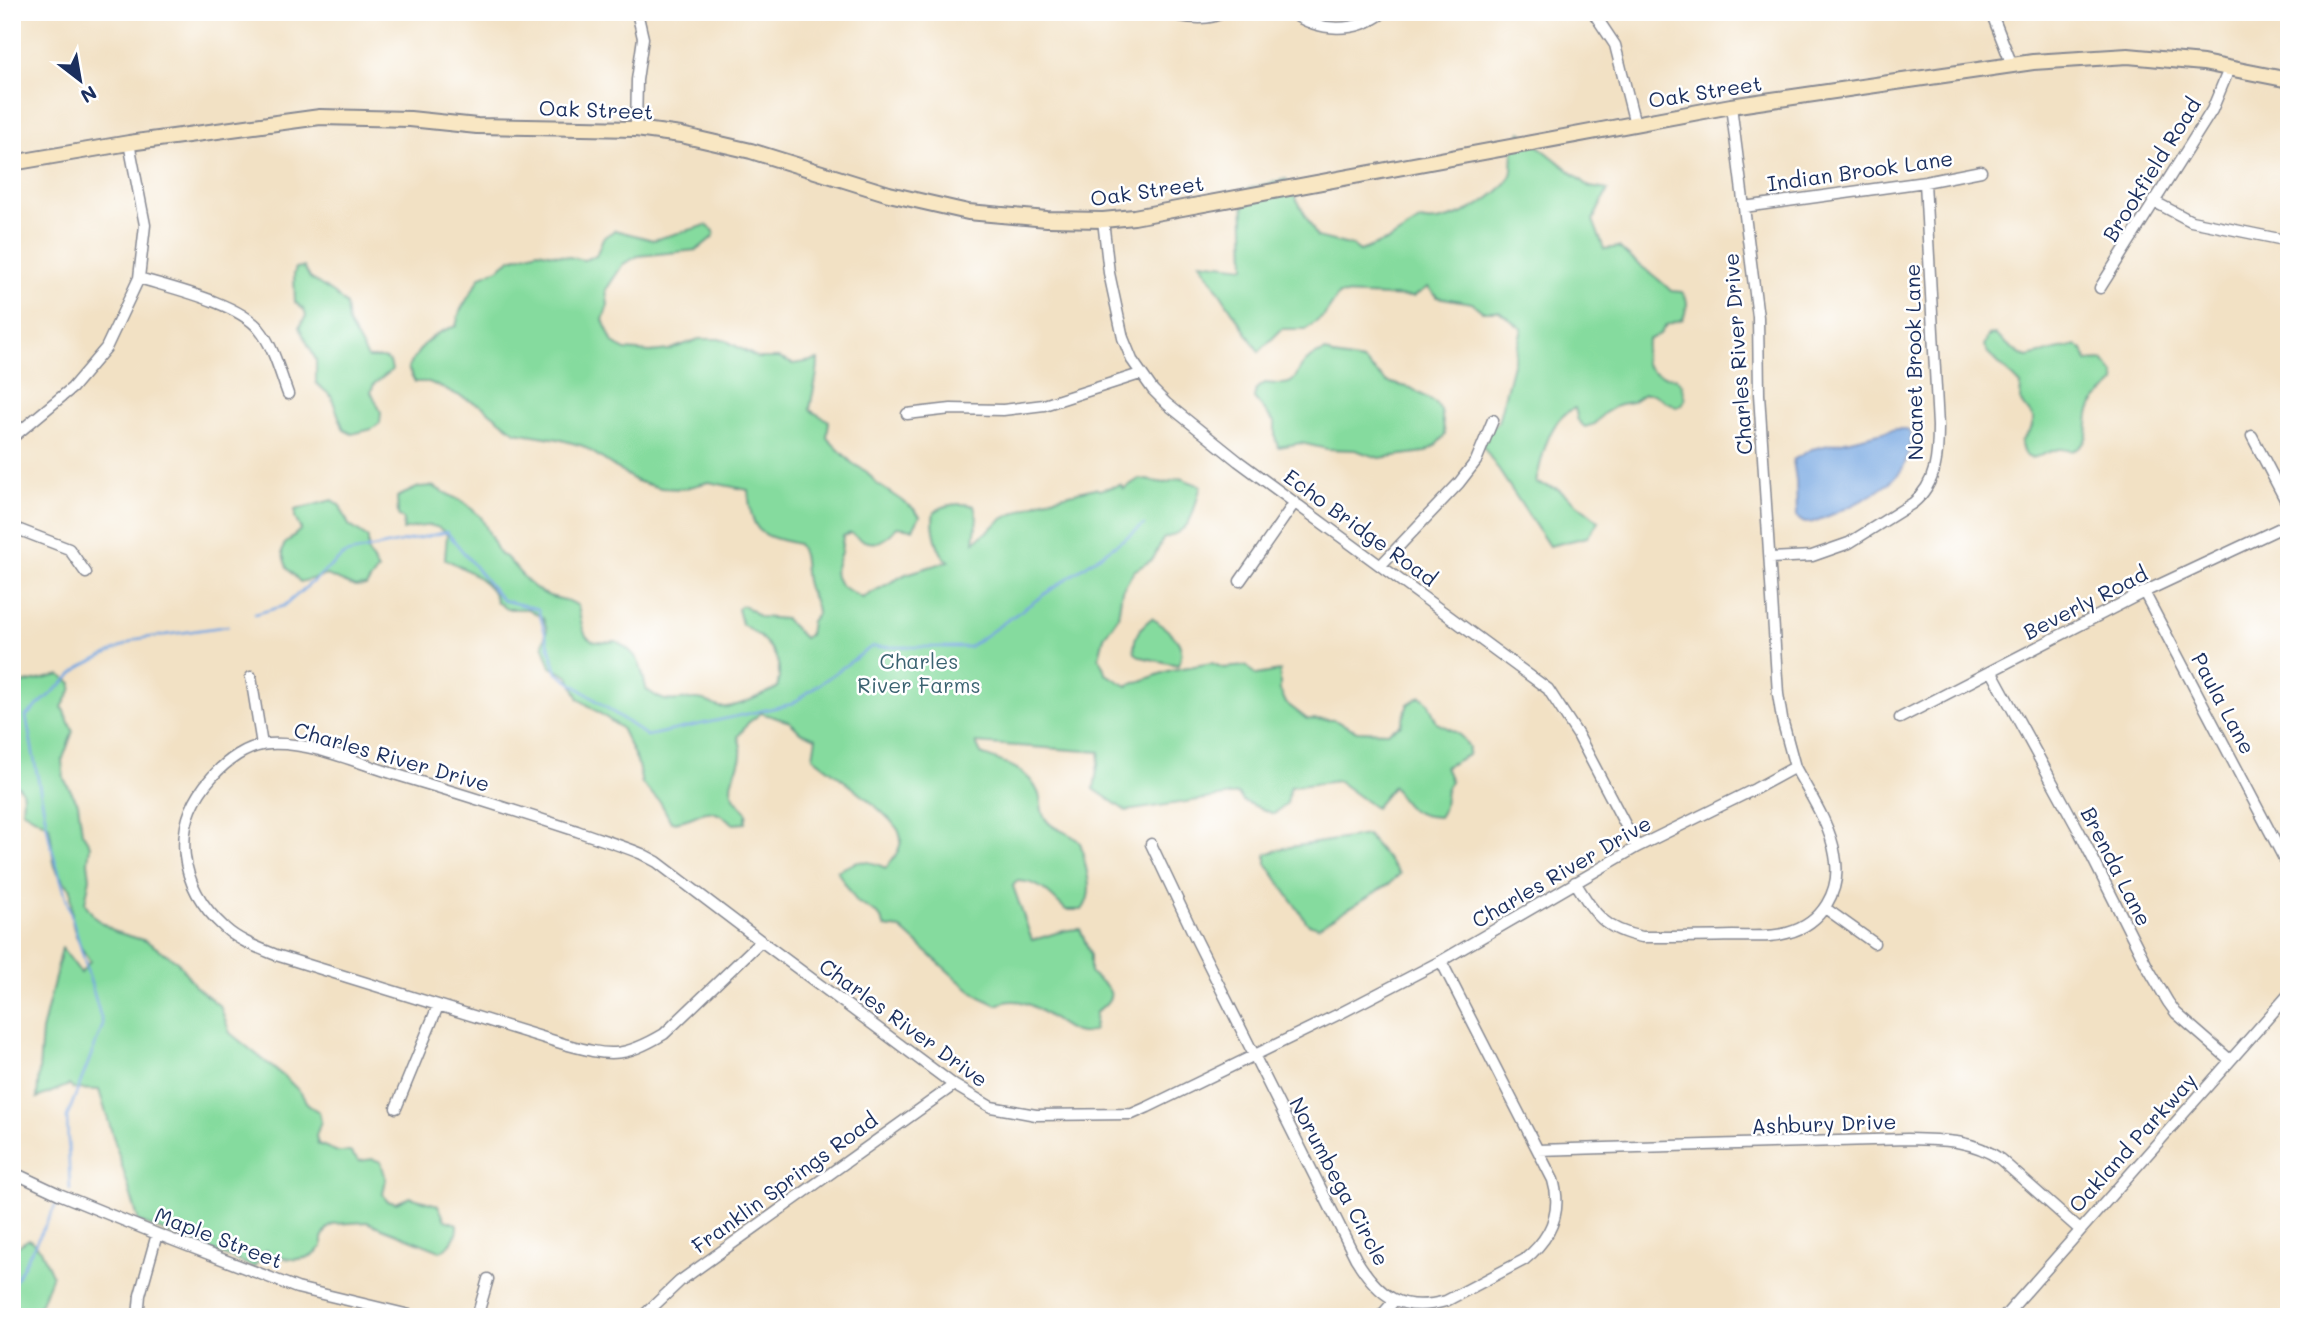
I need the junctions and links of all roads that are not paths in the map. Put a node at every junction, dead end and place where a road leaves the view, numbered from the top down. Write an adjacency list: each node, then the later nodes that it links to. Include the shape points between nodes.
1 (637, 12): 13 (street, via 643,38)
2 (1161, 12): 3 (street, via 1201,18)
3 (1224, 12)
4 (1290, 12): 5 (street, via 1301,20 1338,29 1352,28)
5 (1384, 12)
6 (1593, 12): 12 (street, via 1615,45)
7 (1991, 12): 8 (street)
8 (2012, 65): 9 (main road, Oak Street, via 2128,56); 11 (main road, Oak Street)
9 (2229, 69): 10 (main road, Oak Street); 18 (street, Brookfield Road, via 2212,110)
10 (2289, 80)
11 (1731, 106): 12 (main road, Oak Street); 19 (street, Charles River Drive)
12 (1635, 124): 20 (main road, Oak Street)
13 (635, 129): 14 (main road, Oak Street, via 320,117); 20 (main road, Oak Street, via 751,151 929,205 1001,216)
14 (129, 143): 15 (main road, Oak Street); 22 (street, via 145,225)
15 (12, 163)
16 (1981, 171): 17 (street, Indian Brook Lane)
17 (1925, 182): 19 (street, Indian Brook Lane); 34 (street, Noanet Brook Lane, via 1938,426 1938,455 1930,483 1913,503 1849,543 1812,556)
18 (2153, 201): 21 (street, via 2191,221); 23 (street, Brookfield Road)
19 (1744, 207): 34 (street, Charles River Drive, via 1758,317)
20 (1103, 220): 24 (street, Echo Bridge Road, via 1118,319)
21 (2289, 241)
22 (139, 278): 25 (street, via 203,298 259,328); 29 (street, via 106,348 72,388)
23 (2100, 288)
24 (1140, 374): 26 (street, via 1044,405); 30 (street, Echo Bridge Road, via 1167,404)
25 (288, 394)
26 (907, 414)
27 (1493, 420): 35 (street, via 1476,461 1460,483)
28 (2252, 436): 31 (street)
29 (12, 438)
30 (1295, 502): 35 (street, Echo Bridge Road); 37 (street)
31 (2289, 507)
32 (2289, 524): 38 (street, Beverly Road)
33 (12, 527): 36 (street, via 69,549)
34 (1770, 558): 43 (street, Charles River Drive, via 1778,694)
35 (1381, 565): 45 (street, Echo Bridge Road, via 1548,689 1578,735)
36 (86, 573)
37 (1240, 581)
38 (2144, 592): 39 (street, Beverly Road); 46 (street, Paula Lane)
39 (1992, 672): 41 (street, Beverly Road); 55 (street, Brenda Lane, via 2168,1002)
40 (251, 677): 42 (street)
41 (1899, 718)
42 (262, 745): 49 (street, Charles River Drive, via 326,753 623,846 657,862); 53 (street, Charles River Drive, via 219,769 197,796 186,820 189,878 208,909 232,934 268,952)
43 (1795, 767): 45 (street, Charles River Drive); 48 (street, via 1836,857 1835,883)
44 (1151, 844): 54 (street, Norumbega Circle)
45 (1637, 847): 47 (street, Charles River Drive)
46 (2289, 868)
47 (1575, 882): 48 (street, via 1604,923 1642,937 1786,933); 51 (street, Charles River Drive)
48 (1825, 908): 50 (street)
49 (761, 941): 53 (street, Charles River Drive, via 664,1034 624,1053 601,1054); 56 (street, Charles River Drive)
50 (1874, 943)
51 (1441, 961): 54 (street, Charles River Drive); 58 (street)
52 (2289, 994): 55 (street, Oakland Parkway)
53 (438, 1006): 57 (street)
54 (1254, 1056): 56 (street, Charles River Drive, via 1132,1114 1009,1112); 63 (street, Norumbega Circle, via 1356,1259 1367,1278)
55 (2230, 1060): 60 (street, Oakland Parkway)
56 (954, 1085): 68 (street, Franklin Springs Road, via 680,1281)
57 (396, 1108)
58 (1538, 1150): 60 (street, Ashbury Drive, via 1908,1139 1967,1142 2000,1159); 63 (street, via 1553,1180 1557,1205 1552,1229 1535,1251 1446,1300 1407,1305)
59 (12, 1172): 61 (street, Maple Street)
60 (2080, 1230): 70 (street, Oakland Parkway)
61 (157, 1234): 65 (street); 66 (street, Maple Street, via 297,1288)
62 (488, 1279): 67 (street)
63 (1394, 1301): 69 (street)
64 (2289, 1311): 71 (street)
65 (138, 1317)
66 (418, 1317)
67 (477, 1317)
68 (642, 1317)
69 (1380, 1317)
70 (2004, 1317)
71 (2283, 1317)

